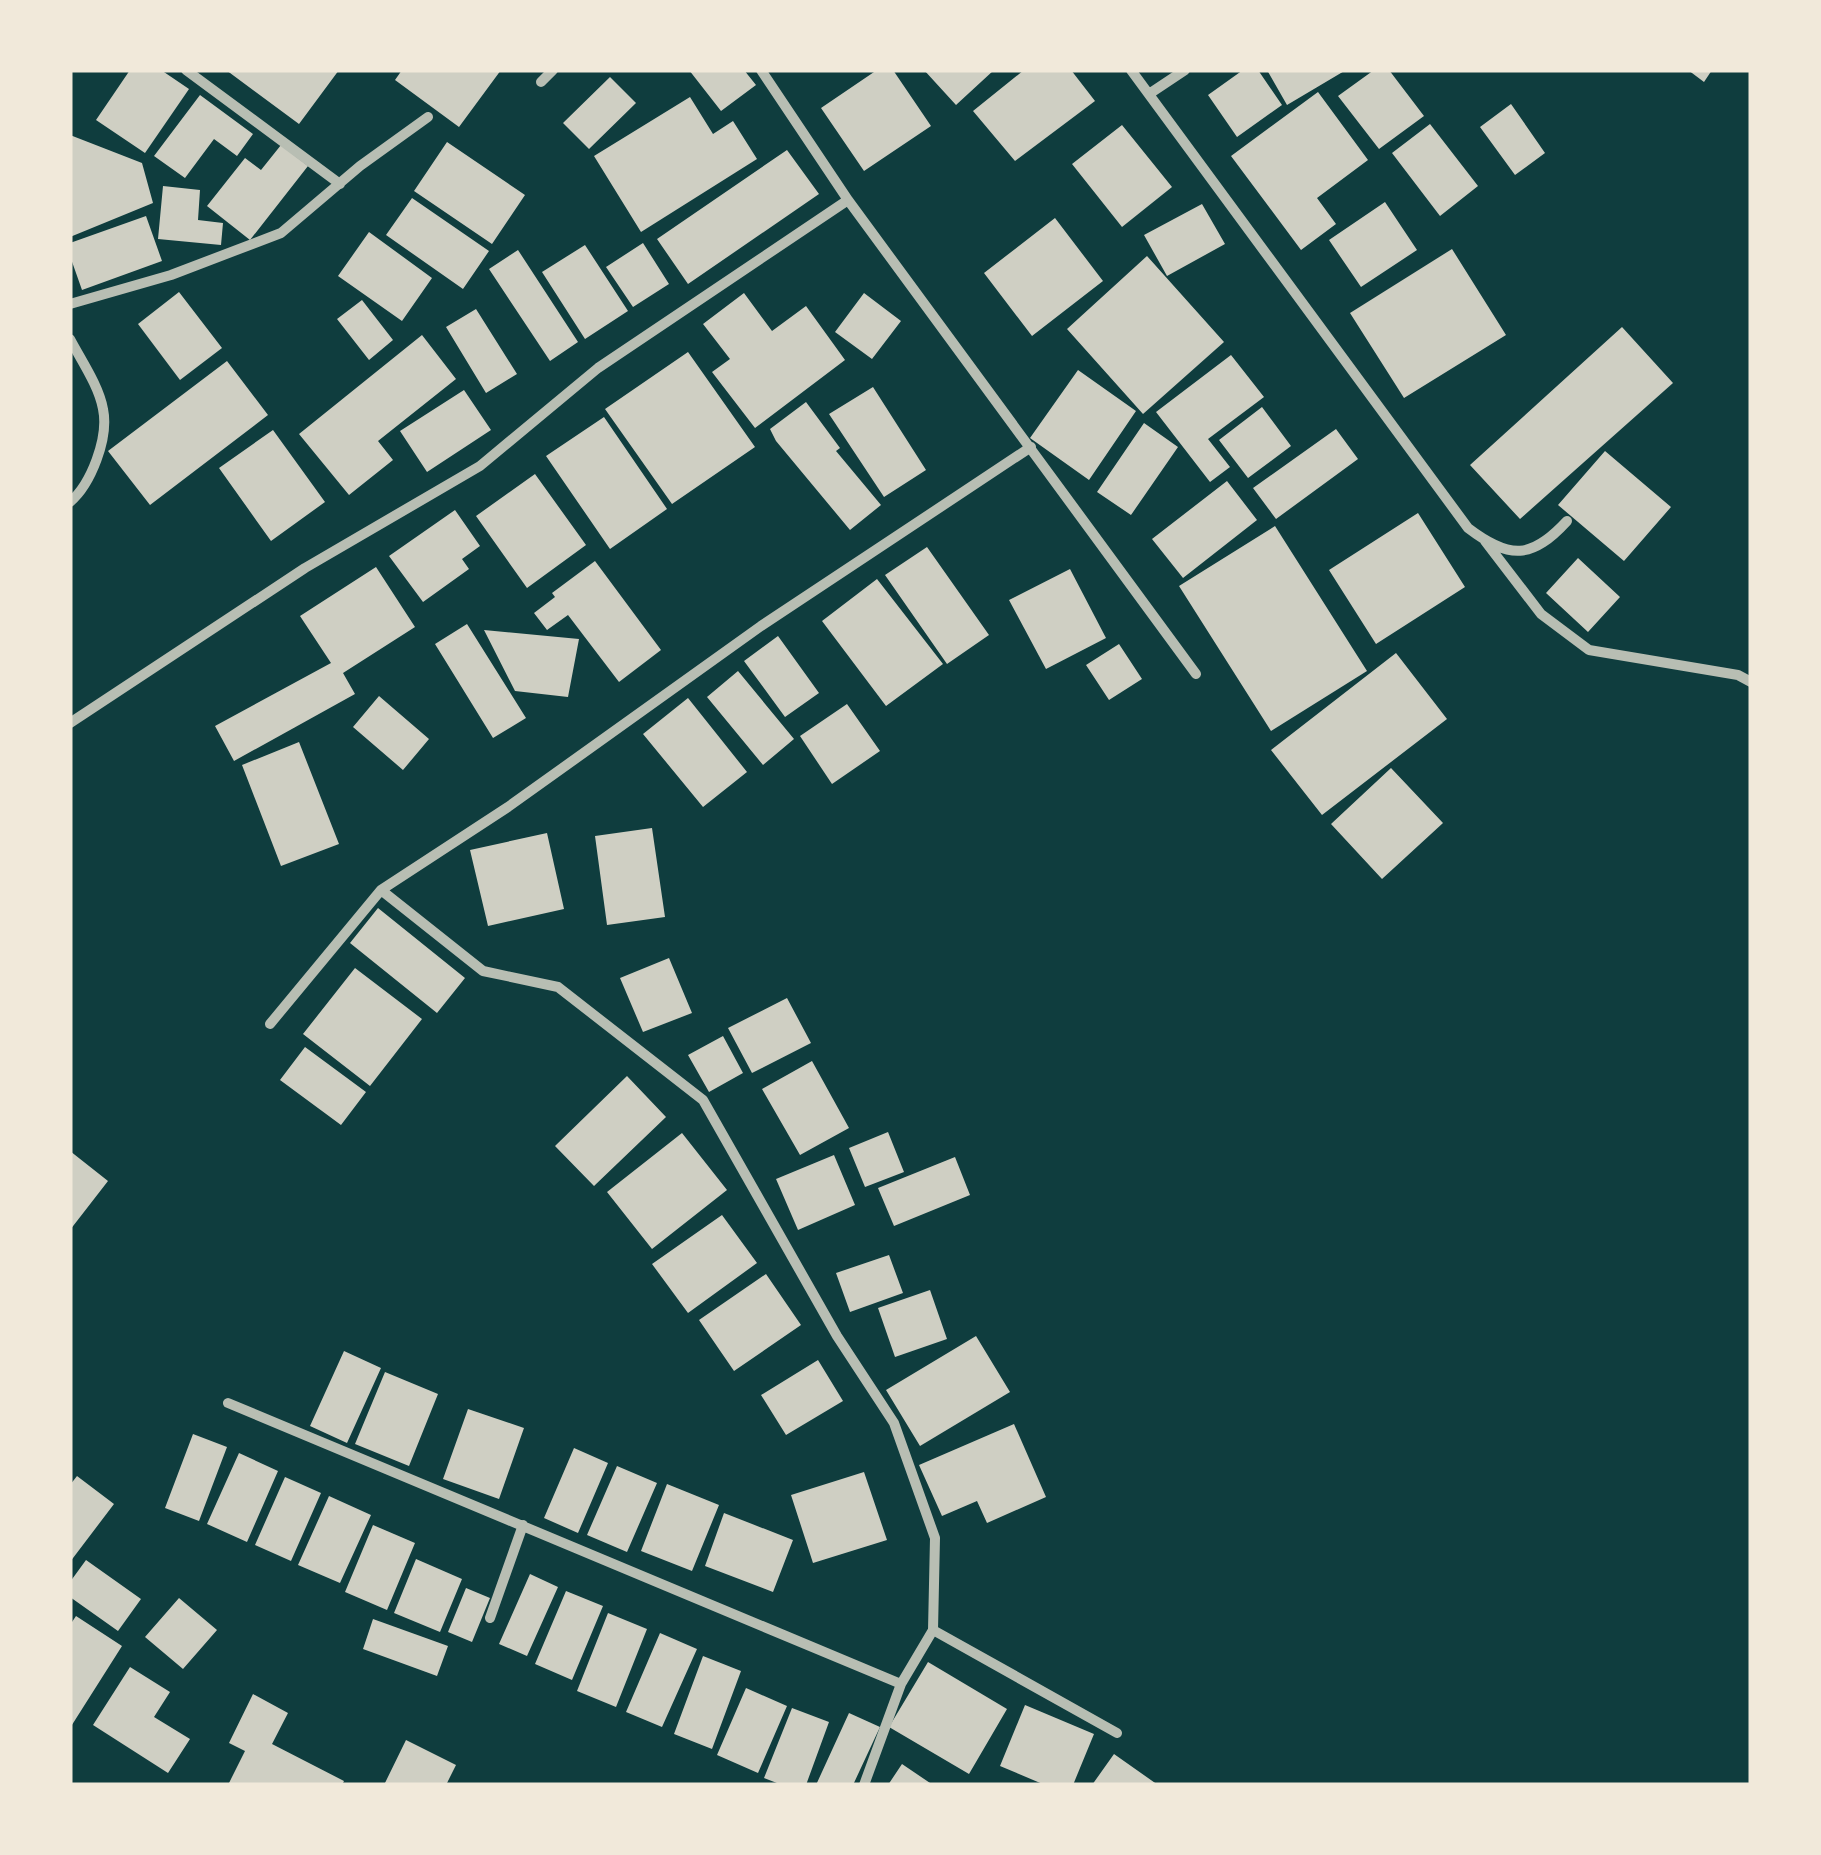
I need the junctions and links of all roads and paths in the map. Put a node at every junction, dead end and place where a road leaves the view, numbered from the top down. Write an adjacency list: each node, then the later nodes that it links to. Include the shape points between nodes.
1 (186, 70): 9 (street)
2 (553, 70): 6 (street)
3 (761, 70): 10 (street)
4 (1131, 70): 7 (street)
5 (1185, 70): 7 (street)
6 (541, 82)
7 (1149, 94): 16 (street, via 1468,528)
8 (428, 117): 9 (street)
9 (340, 184): 11 (street, via 281,233 172,275)
10 (848, 200): 13 (street); 19 (street, via 598,368 480,466 306,568)
11 (70, 304)
12 (70, 339): 14 (street, via 104,411 96,459)
13 (1031, 447): 17 (street); 20 (street)
14 (70, 502)
15 (1567, 521): 16 (street, via 1546,544 1528,551)
16 (1484, 540): 18 (street, via 1540,614 1590,650)
17 (1196, 674)
18 (1751, 682)
19 (70, 723)
20 (381, 890): 21 (street); 25 (street, via 483,970 558,987 704,1100 837,1336 894,1423 935,1538)
21 (270, 1024)
22 (228, 1403): 23 (street)
23 (523, 1525): 24 (street); 26 (street)
24 (490, 1618)
25 (933, 1630): 26 (street); 27 (street)
26 (901, 1684): 28 (street)
27 (1117, 1733)
28 (864, 1785)

